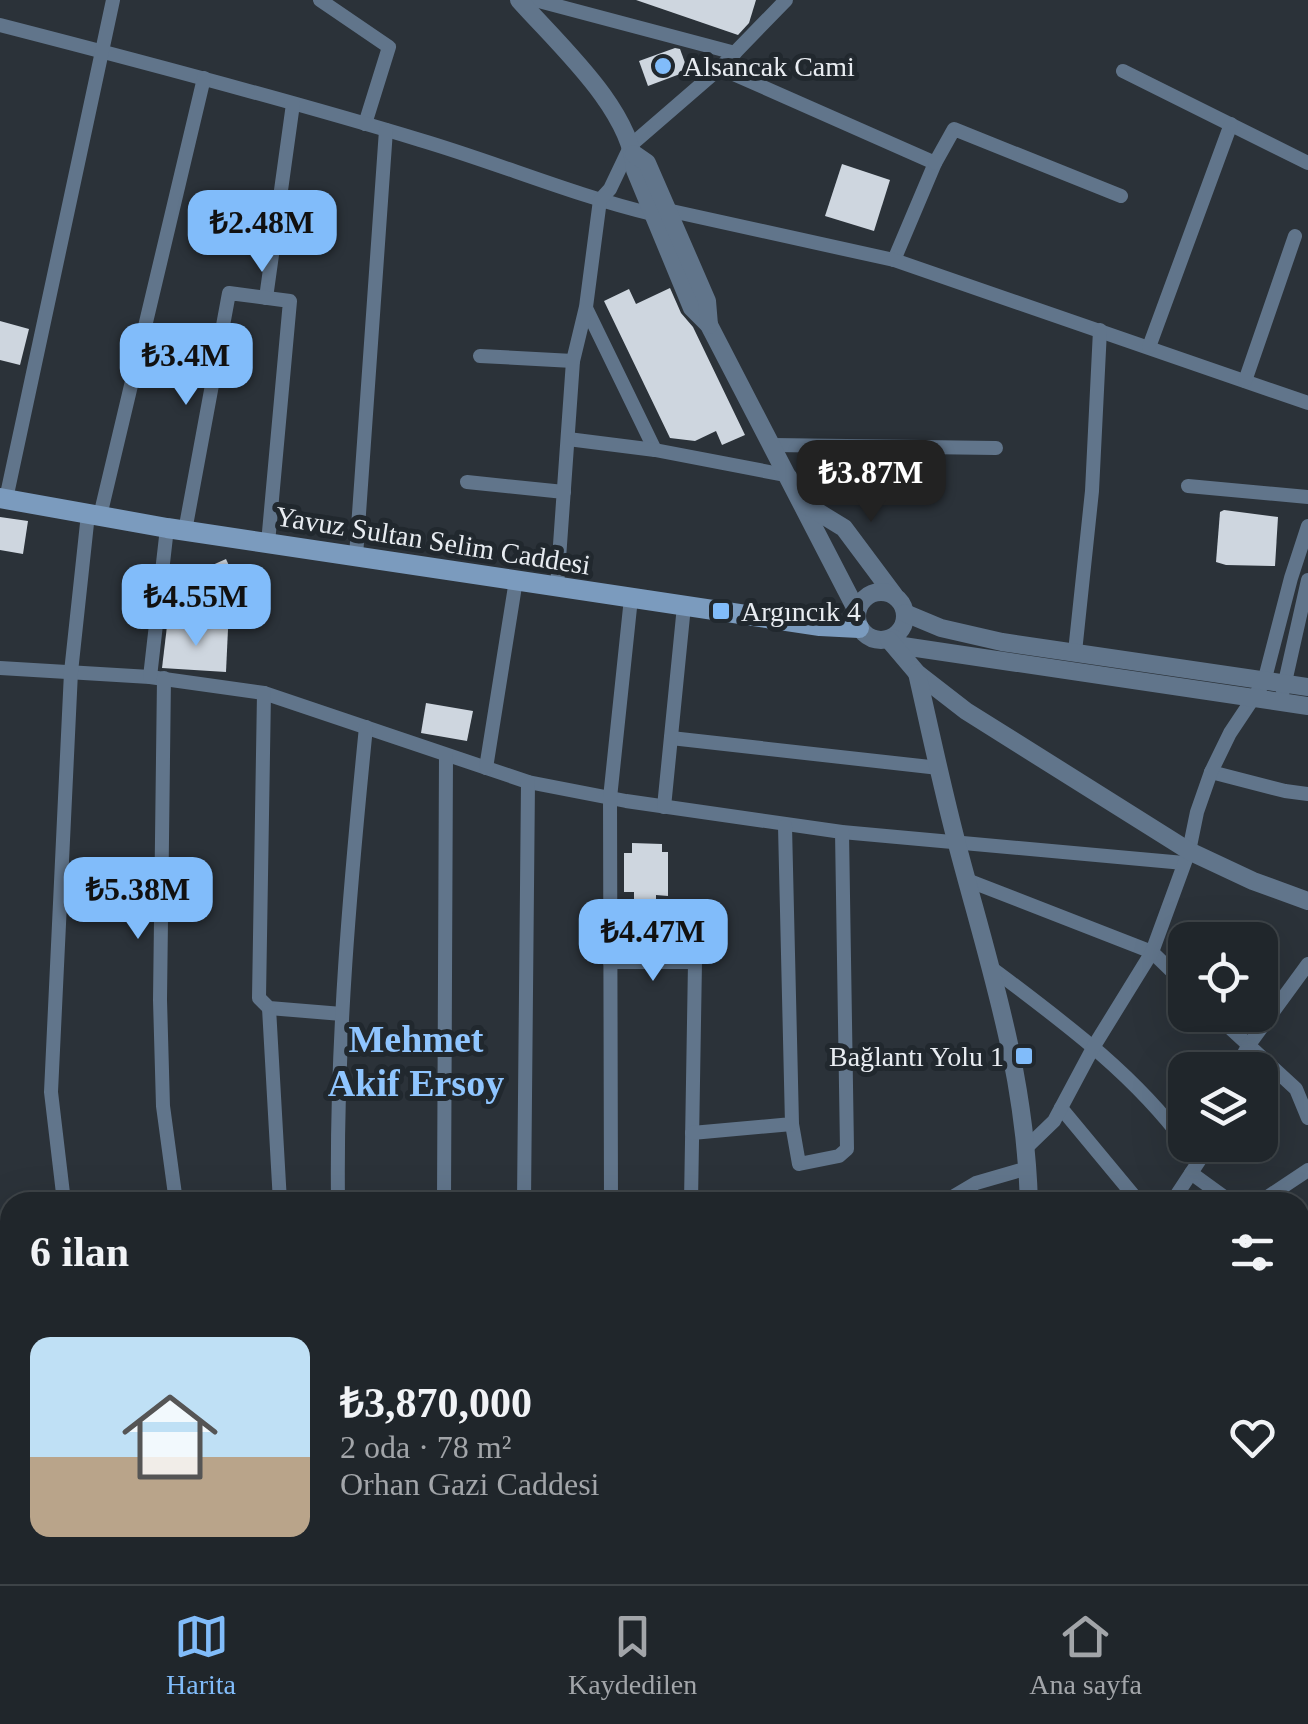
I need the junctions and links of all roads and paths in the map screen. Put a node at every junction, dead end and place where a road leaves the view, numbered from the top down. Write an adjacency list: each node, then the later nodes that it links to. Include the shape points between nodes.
1 (113, 0): 7 (street)
2 (320, 0): 13 (street, via 388,48)
3 (519, 0): 16 (street, via 598,90)
4 (536, 0): 8 (street)
5 (786, 0): 8 (street)
6 (0, 26): 7 (street)
7 (104, 52): 11 (street); 41 (street)
8 (735, 53): 9 (street)
9 (720, 68): 16 (street); 18 (street)
10 (1123, 71): 14 (street)
11 (204, 78): 12 (street); 43 (street)
12 (293, 104): 13 (street); 24 (street)
13 (365, 124): 15 (street)
14 (1231, 124): 17 (street); 27 (street)
15 (386, 130): 20 (street); 47 (street)
16 (632, 150): 20 (street); 21 (street)
17 (1308, 162)
18 (935, 163): 19 (street, via 954,129); 23 (street)
19 (1121, 196)
20 (600, 200): 21 (street); 25 (street)
21 (660, 212): 23 (street); 33 (street, via 692,308 709,324)
22 (1295, 236): 30 (street)
23 (894, 260): 26 (street)
24 (266, 298): 45 (street, via 230,293); 46 (street, via 290,301)
25 (586, 307): 29 (street); 35 (street)
26 (1100, 330): 27 (street); 57 (street)
27 (1150, 347): 30 (street)
28 (480, 356): 29 (street)
29 (573, 360): 32 (street)
30 (1245, 381): 31 (street)
31 (1306, 398)
32 (568, 439): 35 (street); 39 (street)
33 (773, 445): 34 (street); 36 (street)
34 (996, 448)
35 (655, 450): 36 (street)
36 (790, 476): 42 (street)
37 (467, 482): 39 (street)
38 (1188, 486): 40 (street)
39 (564, 492): 50 (street)
40 (1308, 497)
41 (3, 498): 43 (main road, Yavuz Sultan Selim Caddesi)
42 (803, 503): 51 (street, via 844,528); 55 (street)
43 (94, 515): 45 (main road, Yavuz Sultan Selim Caddesi); 59 (street)
44 (1308, 526): 63 (street)
45 (176, 529): 46 (main road, Yavuz Sultan Selim Caddesi); 61 (street)
46 (268, 543): 47 (main road, Yavuz Sultan Selim Caddesi)
47 (356, 556): 48 (main road, Yavuz Sultan Selim Caddesi)
48 (516, 580): 50 (main road, Yavuz Sultan Selim Caddesi); 70 (street)
49 (1308, 580): 65 (street)
50 (557, 586): 52 (main road, Yavuz Sultan Selim Caddesi)
51 (894, 596): 54 (street); 55 (street, via 874,593 863,600)
52 (632, 598): 53 (main road, Yavuz Sultan Selim Caddesi); 75 (street)
53 (684, 606): 55 (main road, Yavuz Sultan Selim Caddesi, via 820,626); 68 (street)
54 (906, 613): 56 (street, via 904,626); 57 (street, via 965,635)
55 (858, 619): 56 (street, via 872,639)
56 (890, 639): 60 (street); 63 (street, via 903,646)
57 (1075, 652): 63 (street)
58 (0, 668): 59 (street)
59 (71, 672): 61 (street); 105 (street, via 51,1092)
60 (916, 673): 71 (street); 80 (street)
61 (157, 678): 64 (street); 106 (street, via 160,1000)
62 (1308, 687): 65 (street)
63 (1259, 690): 65 (street); 72 (street)
64 (264, 693): 67 (street); 88 (street, via 259,998)
65 (1283, 693): 66 (street)
66 (1308, 706)
67 (366, 728): 69 (street); 89 (street)
68 (671, 738): 71 (street); 76 (street)
69 (446, 755): 70 (street); 109 (street)
70 (486, 768): 73 (street)
71 (938, 768): 79 (street)
72 (1211, 772): 74 (street); 80 (street)
73 (528, 782): 75 (street); 110 (street)
74 (1308, 794)
75 (610, 798): 76 (street); 84 (street)
76 (664, 806): 77 (street)
77 (786, 826): 78 (street); 97 (street)
78 (842, 832): 79 (street); 97 (street, via 847,1149 799,1164)
79 (956, 841): 80 (street); 81 (street)
80 (1187, 857): 82 (street); 83 (street)
81 (967, 880): 83 (street); 87 (street)
82 (1308, 901)
83 (1152, 952): 86 (street); 91 (street)
84 (610, 962): 98 (street, via 695,962); 111 (street)
85 (1308, 964): 92 (street)
86 (1168, 968)
87 (993, 970): 91 (street); 99 (street)
88 (268, 1008): 89 (street); 107 (street)
89 (342, 1014): 108 (street)
90 (1234, 1032): 92 (street)
91 (1094, 1046): 94 (street); 96 (street)
92 (1248, 1046): 93 (street); 95 (street, via 1296,1089)
93 (1245, 1052)
94 (1060, 1108): 99 (street); 115 (street)
95 (1308, 1118)
96 (1168, 1120)
97 (792, 1124): 98 (street)
98 (692, 1133): 112 (street)
99 (1026, 1148): 103 (street)
100 (1193, 1162): 102 (street)
101 (1197, 1162): 102 (street)
102 (1195, 1167): 116 (street); 117 (street)
103 (1028, 1168): 113 (street); 114 (street)
104 (1308, 1170): 118 (street)
105 (63, 1192)
106 (175, 1192)
107 (279, 1192)
108 (338, 1192)
109 (444, 1192)
110 (524, 1192)
111 (610, 1192)
112 (692, 1192)
113 (961, 1192)
114 (1029, 1192)
115 (1131, 1192)
116 (1179, 1192)
117 (1221, 1192)
118 (1275, 1192)

